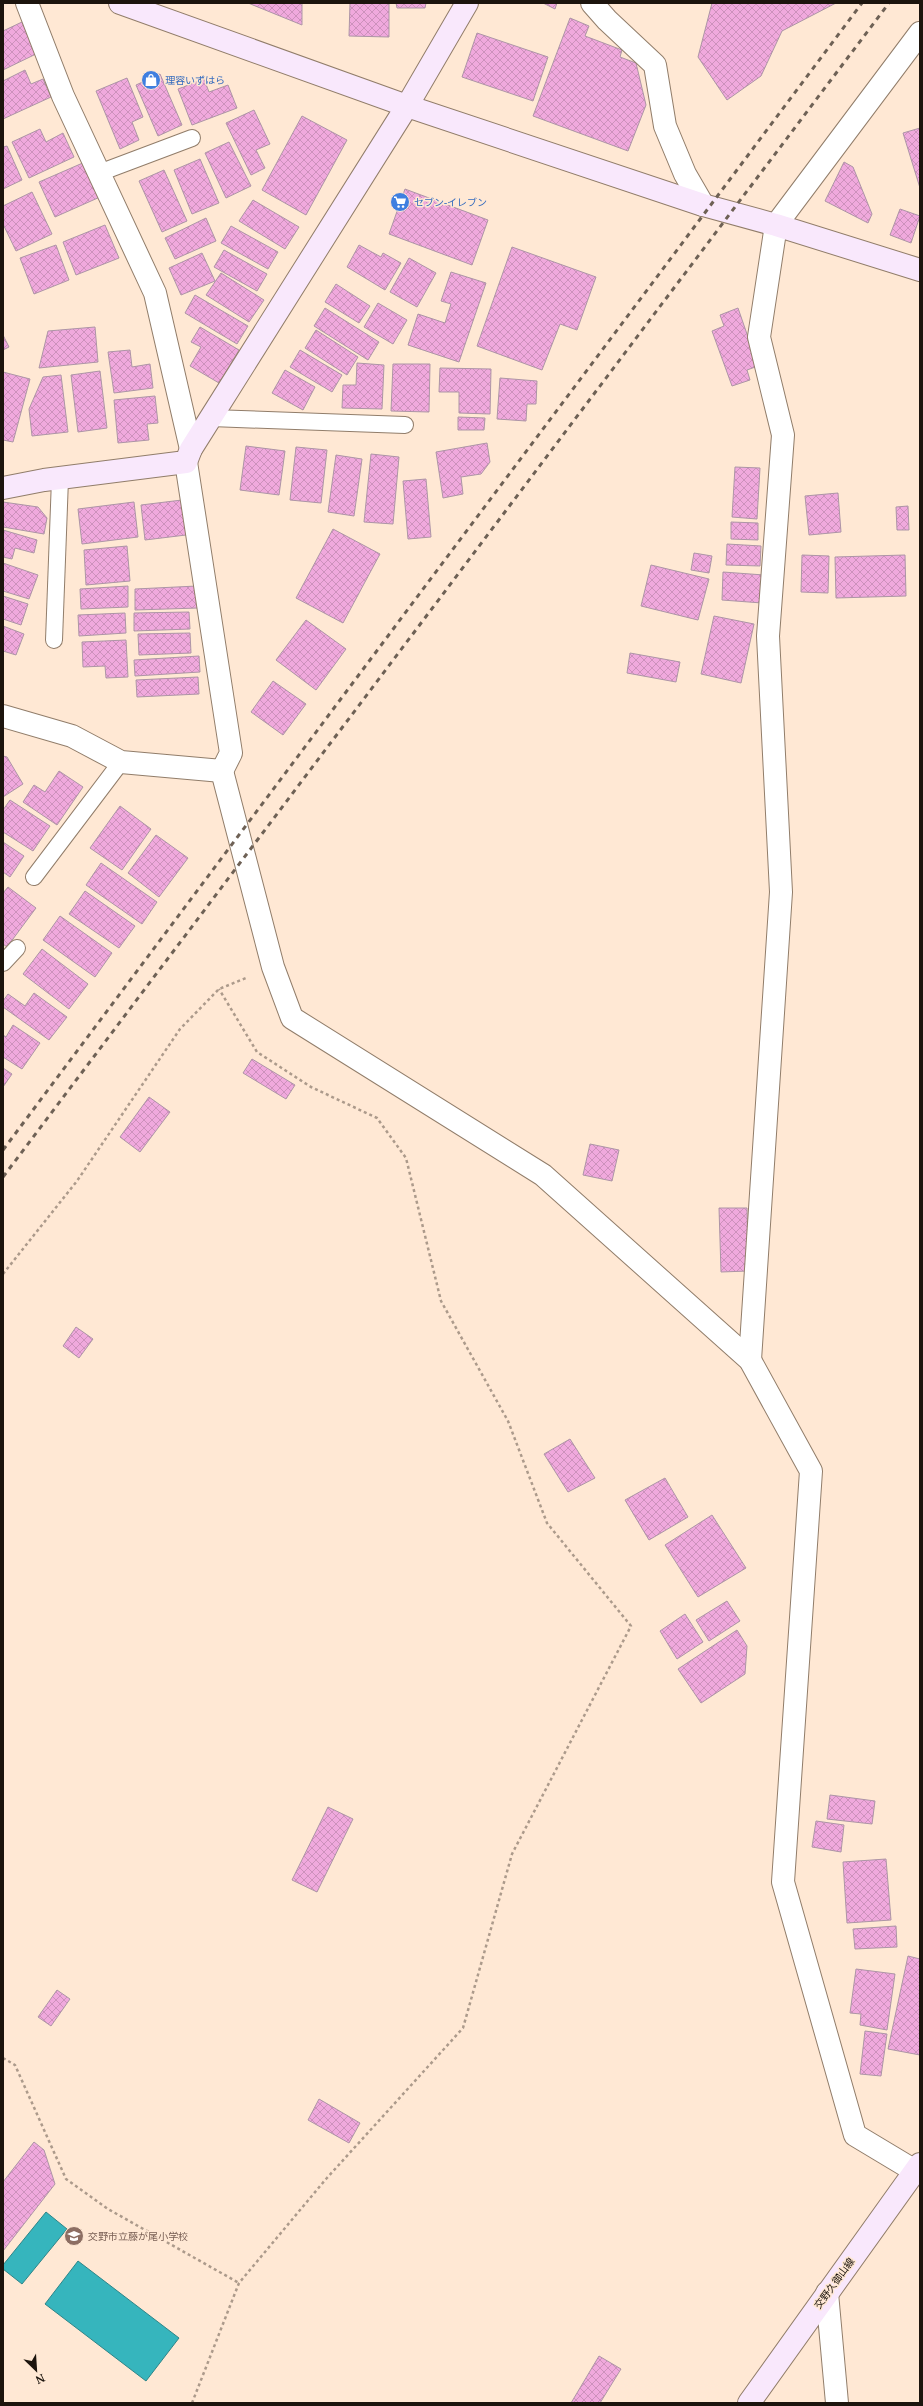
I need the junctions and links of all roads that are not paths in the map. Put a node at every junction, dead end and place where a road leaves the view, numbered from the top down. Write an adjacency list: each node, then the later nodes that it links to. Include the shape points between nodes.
1 (27, 3): 8 (street, via 63,96)
2 (120, 3): 6 (street)
3 (467, 3): 6 (street)
4 (592, 3): 9 (street, via 655,65 665,126 685,174)
5 (920, 33): 10 (street)
6 (407, 106): 9 (street); 12 (street)
7 (192, 138): 8 (lane)
8 (99, 174): 14 (street, via 155,294)
9 (703, 205): 10 (street)
10 (776, 225): 11 (street); 24 (street, via 759,337 783,435 768,636 781,892)
11 (920, 270)
12 (211, 418): 13 (lane); 14 (street)
13 (405, 425)
14 (188, 456): 15 (street); 20 (street, via 231,753)
15 (60, 479): 16 (street); 17 (lane)
16 (3, 488)
17 (54, 640)
18 (3, 716): 19 (street, via 72,736)
19 (121, 762): 20 (street); 21 (lane)
20 (222, 771): 24 (street, via 273,967 292,1018 543,1175)
21 (34, 877)
22 (17, 948): 23 (lane)
23 (3, 963)
24 (750, 1360): 25 (street, via 811,1471 783,1882 856,2135)
25 (918, 2169): 26 (street, 交野久御山線)
26 (827, 2293): 27 (street, 交野久御山線); 28 (street)
27 (749, 2403)
28 (837, 2403)

